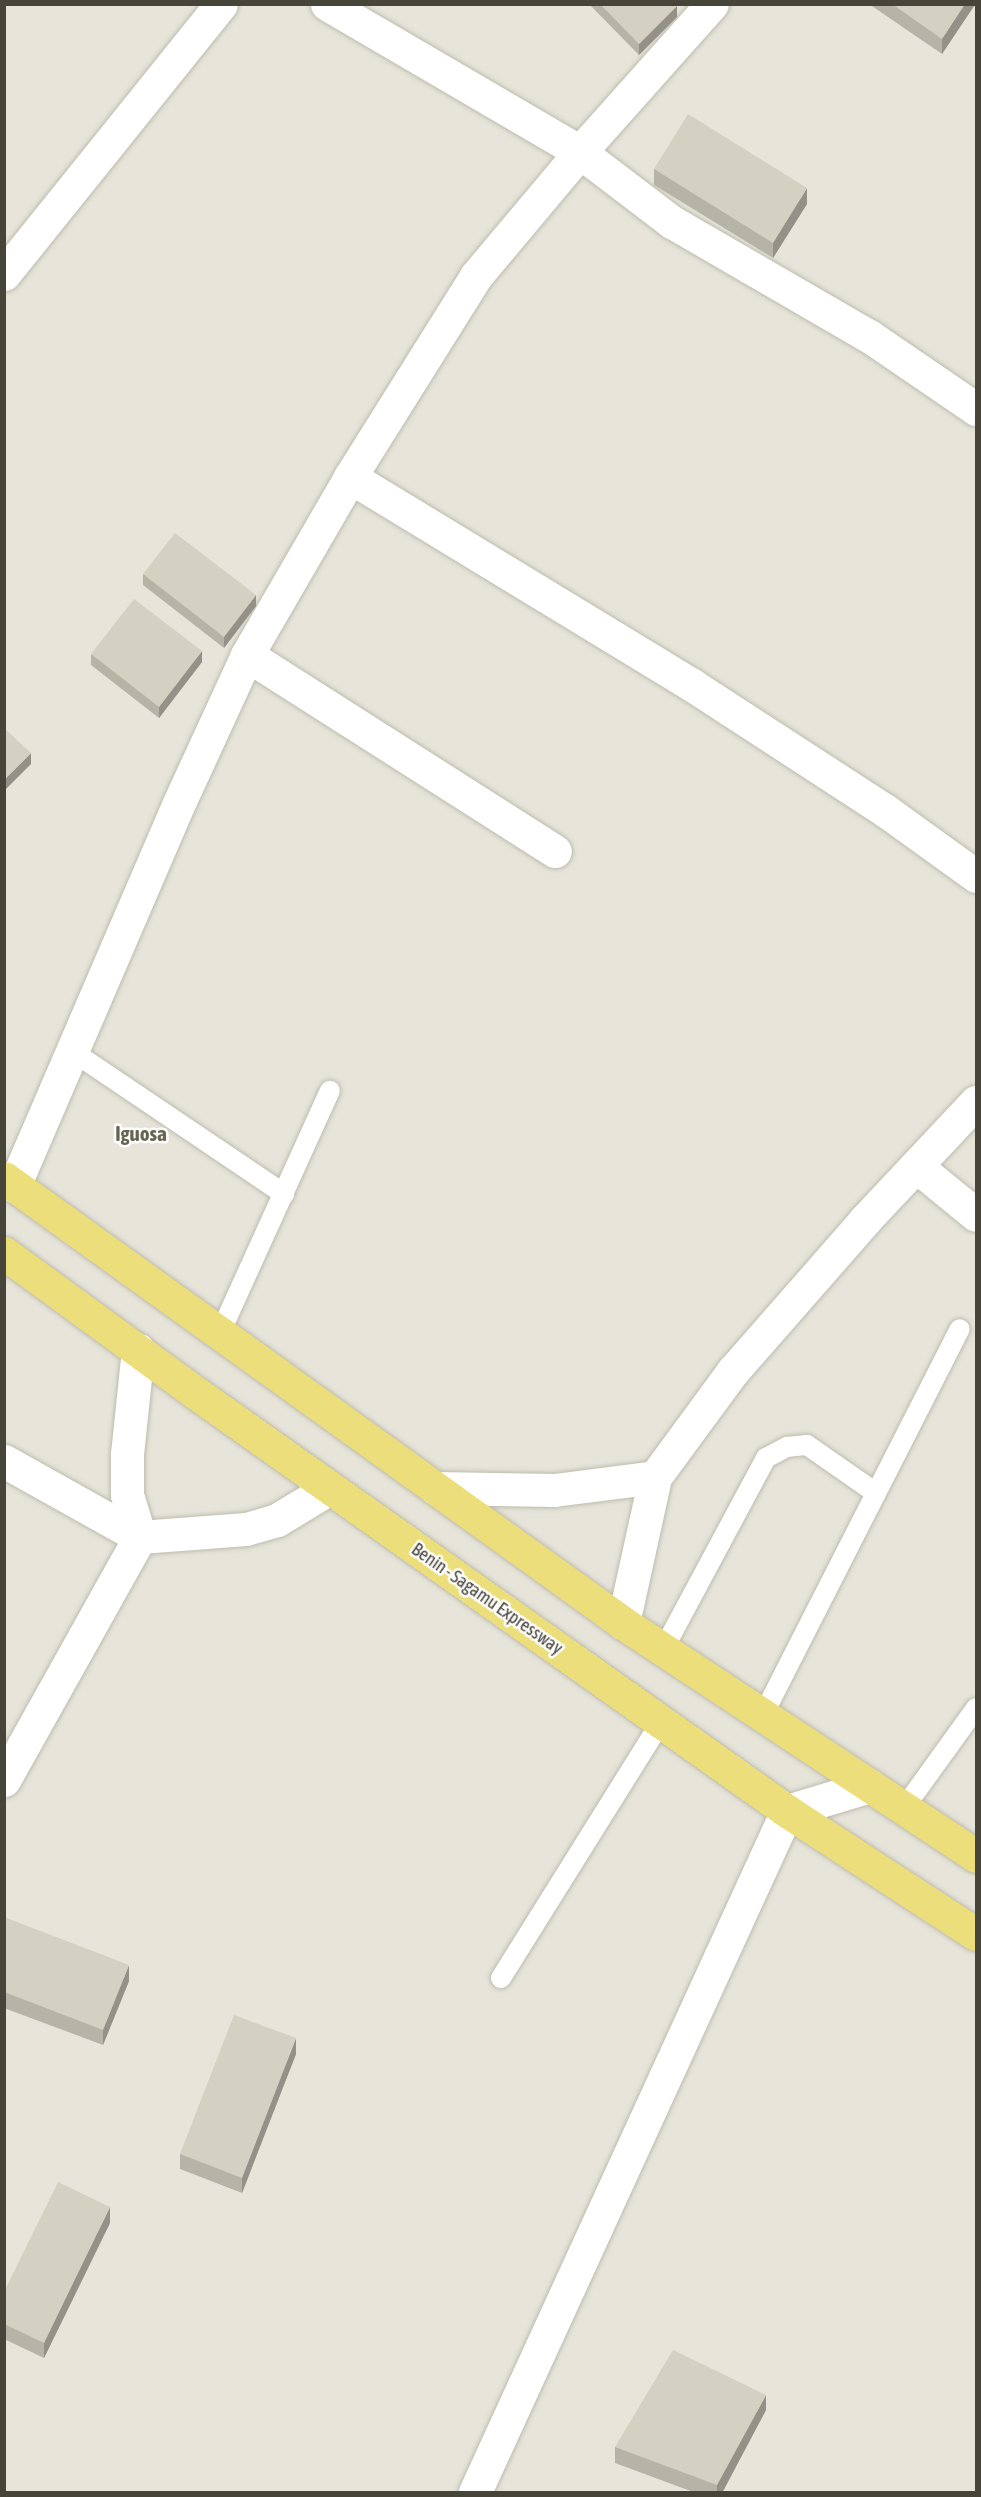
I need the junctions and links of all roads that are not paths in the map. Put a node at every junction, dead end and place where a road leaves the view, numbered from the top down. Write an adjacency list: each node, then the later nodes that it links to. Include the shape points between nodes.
1 (221, 4): 5 (street)
2 (327, 4): 4 (street)
3 (712, 4): 4 (street)
4 (580, 152): 6 (street, via 672,222 869,336); 7 (street, via 476,276)
5 (4, 274)
6 (976, 409)
7 (350, 477): 8 (street); 10 (street, via 692,685 886,811)
8 (247, 655): 9 (street); 11 (street)
9 (555, 851)
10 (976, 876)
11 (72, 1051): 15 (street); 16 (lane)
12 (330, 1091): 16 (lane)
13 (976, 1102): 14 (street)
14 (916, 1166): 17 (street); 23 (street, via 733,1371)
15 (9, 1182): 20 (highway)
16 (284, 1194): 20 (lane)
17 (976, 1215)
18 (4, 1253): 21 (highway, Benin - Sagamu Expressway)
19 (960, 1329): 26 (lane)
20 (220, 1334): 25 (highway)
21 (138, 1350): 24 (highway, Benin - Sagamu Expressway); 27 (street, via 127,1454 127,1496)
22 (4, 1461): 27 (street)
23 (655, 1477): 25 (street, via 554,1490); 28 (street)
24 (330, 1488): 27 (street, via 277,1520 246,1529); 32 (highway, Benin - Sagamu Expressway)
25 (435, 1488): 28 (highway)
26 (876, 1493): 29 (lane, via 807,1445 787,1447 766,1458); 31 (lane)
27 (140, 1537): 33 (street)
28 (623, 1623): 29 (highway)
29 (663, 1650): 31 (highway)
30 (976, 1708): 35 (lane)
31 (763, 1715): 34 (highway)
32 (661, 1722): 36 (highway, Benin - Sagamu Expressway); 39 (lane)
33 (4, 1780)
34 (870, 1786): 35 (highway); 36 (street)
35 (904, 1808): 37 (highway)
36 (787, 1811): 38 (highway, Benin - Sagamu Expressway); 40 (street)
37 (976, 1856)
38 (976, 1934)
39 (501, 1978)
40 (486, 2489)

